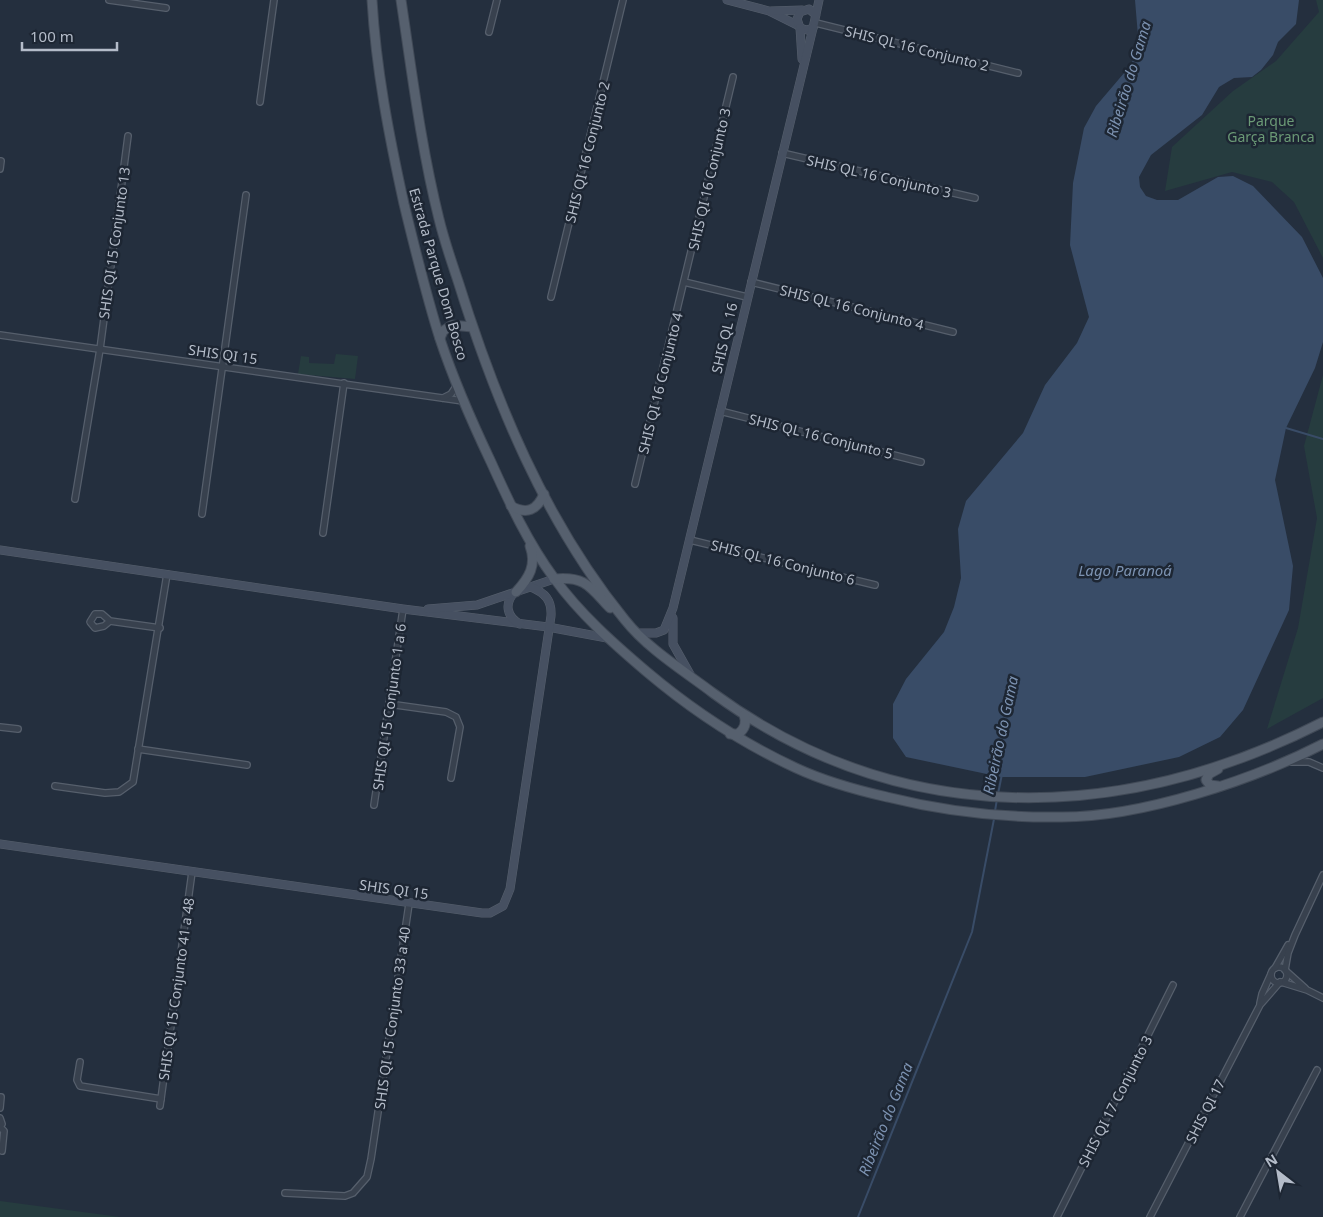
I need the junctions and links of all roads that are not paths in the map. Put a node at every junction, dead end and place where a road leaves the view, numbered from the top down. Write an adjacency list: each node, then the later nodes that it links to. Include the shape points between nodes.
1 (108, 0): 12 (street)
2 (274, 0): 21 (street)
3 (372, 0): 35 (main road, Estrada Parque Dom Bosco, via 389,138)
4 (401, 0): 32 (main road, Estrada Parque Dom Bosco, via 417,108 439,219)
5 (497, 0): 17 (street)
6 (623, 0): 11 (street, SHIS QI 16 Conjunto 2)
7 (627, 0): 11 (street, SHIS QI 16 Conjunto 2)
8 (727, 0): 14 (street)
9 (813, 0): 13 (street)
10 (819, 0): 15 (street, SHIS QL 16)
11 (622, 7): 30 (street, SHIS QI 16 Conjunto 2)
12 (166, 8)
13 (804, 9): 14 (street); 15 (street); 16 (street, SHIS QL 16, via 797,19)
14 (769, 11): 16 (street)
15 (815, 22): 16 (street, via 807,30); 18 (street, SHIS QL 16); 19 (street, SHIS QL 16 Conjunto 2)
16 (799, 27): 18 (street, SHIS QL 16, via 803,50)
17 (489, 32)
18 (801, 73): 23 (street, SHIS QL 16)
19 (1018, 73)
20 (733, 77): 28 (street, SHIS QI 16 Conjunto 3)
21 (260, 102)
22 (128, 136): 36 (street, SHIS QI 15 Conjunto 13)
23 (782, 153): 27 (street, SHIS QL 16 Conjunto 3); 29 (street, SHIS QL 16)
24 (1, 161): 25 (street)
25 (0, 168)
26 (246, 195): 37 (street)
27 (975, 198)
28 (684, 282): 31 (street); 44 (street, SHIS QI 16 Conjunto 4)
29 (751, 282): 31 (street, SHIS QL 16); 33 (street, SHIS QL 16 Conjunto 4)
30 (551, 297)
31 (747, 297): 42 (street, SHIS QL 16)
32 (472, 328): 35 (main road, via 452,325 443,331); 45 (main road, Estrada Parque Dom Bosco, via 508,422)
33 (953, 332)
34 (0, 335): 36 (street, SHIS QI 15)
35 (440, 338): 39 (main road, Estrada Parque Dom Bosco)
36 (100, 349): 37 (street, SHIS QI 15); 46 (street, SHIS QI 15 Conjunto 13)
37 (222, 368): 38 (street, SHIS QI 15); 48 (street)
38 (344, 383): 40 (street, SHIS QI 15); 49 (street)
39 (457, 385): 40 (street); 41 (main road, Estrada Parque Dom Bosco)
40 (444, 398): 41 (street, SHIS QI 15)
41 (463, 401): 47 (main road, Estrada Parque Dom Bosco)
42 (720, 411): 43 (street, SHIS QL 16 Conjunto 5); 51 (street, SHIS QL 16)
43 (922, 462)
44 (635, 484)
45 (544, 494): 47 (main road, via 540,504 528,511 519,511); 61 (main road, Estrada Parque Dom Bosco, via 568,538)
46 (74, 499)
47 (511, 506): 50 (main road, Estrada Parque Dom Bosco)
48 (202, 514)
49 (322, 534)
50 (526, 534): 54 (main road, Estrada Parque Dom Bosco); 57 (main road, via 532,551 532,567)
51 (690, 540): 55 (street, SHIS QL 16 Conjunto 6); 58 (street, SHIS QL 16)
52 (0, 550): 53 (street)
53 (168, 574): 59 (street); 63 (street)
54 (554, 579): 56 (street); 61 (main road, via 576,579 588,584); 66 (main road, Estrada Parque Dom Bosco)
55 (875, 585)
56 (531, 586): 57 (street); 64 (street, via 549,601 551,616)
57 (516, 592): 59 (street, via 477,605); 62 (street, via 510,597 508,608 509,614)
58 (673, 608): 65 (street, SHIS QL 16, via 664,630); 67 (street, SHIS QL 16, via 673,644)
59 (407, 610): 62 (street); 68 (street, SHIS QI 15 Conjunto 1 a 6)
60 (110, 621): 63 (street)
61 (627, 623): 65 (main road, Estrada Parque Dom Bosco)
62 (520, 625): 64 (street)
63 (160, 628): 75 (street)
64 (548, 628): 66 (street); 87 (street, SHIS QI 15, via 506,902 497,910 482,913)
65 (638, 633): 67 (main road, Estrada Parque Dom Bosco)
66 (607, 638): 73 (main road, Estrada Parque Dom Bosco, via 670,692)
67 (692, 678): 69 (main road, Estrada Parque Dom Bosco)
68 (389, 704): 80 (street, via 446,712 456,717 460,727); 83 (street, SHIS QI 15 Conjunto 1 a 6)
69 (744, 715): 73 (main road, via 745,727 738,734); 76 (main road, Estrada Parque Dom Bosco, via 812,752 873,775 899,783 981,796 1064,797 1103,793 1165,781)
70 (1321, 723): 76 (main road, Estrada Parque Dom Bosco)
71 (0, 727): 72 (street)
72 (18, 729)
73 (730, 734): 82 (main road, Estrada Parque Dom Bosco, via 798,770 860,791 922,806 977,812 1065,817 1138,808)
74 (1323, 744): 77 (main road, Estrada Parque Dom Bosco)
75 (138, 749): 78 (street); 81 (street, via 133,782 119,792)
76 (1236, 760): 82 (main road, via 1206,777 1208,783)
77 (1283, 762): 79 (street, via 1309,762); 82 (main road, Estrada Parque Dom Bosco)
78 (247, 765)
79 (1323, 768)
80 (450, 778)
81 (55, 786)
82 (1219, 786)
83 (374, 805)
84 (0, 844): 85 (street, SHIS QI 15)
85 (192, 872): 87 (street, SHIS QI 15); 99 (street, SHIS QI 15 Conjunto 41 a 48)
86 (1323, 875): 88 (street, SHIS QI 17)
87 (409, 904): 105 (street, SHIS QI 15 Conjunto 33 a 40, via 367,1178 353,1193 334,1197)
88 (1295, 935): 89 (street, SHIS QI 17); 90 (street, SHIS QI 17)
89 (1274, 971): 90 (street); 91 (street, via 1274,980); 95 (street, SHIS QI 17)
90 (1286, 971): 91 (street, SHIS QI 17, via 1286,978); 93 (street)
91 (1280, 982): 93 (street); 95 (street, SHIS QI 17)
92 (1173, 985): 106 (street, SHIS QI 17 Conjunto 3)
93 (1307, 990): 94 (street)
94 (1323, 998)
95 (1260, 1005): 107 (street, SHIS QI 17)
96 (80, 1062): 99 (street, via 76,1080 80,1086)
97 (1317, 1070): 108 (street)
98 (2, 1097): 101 (street)
99 (161, 1099): 100 (street, SHIS QI 15 Conjunto 41 a 48)
100 (160, 1106)
101 (0, 1108)
102 (0, 1118): 103 (street)
103 (0, 1127): 104 (street, via 4,1131)
104 (2, 1151)
105 (285, 1193)
106 (1057, 1217)
107 (1150, 1217)
108 (1240, 1217)

